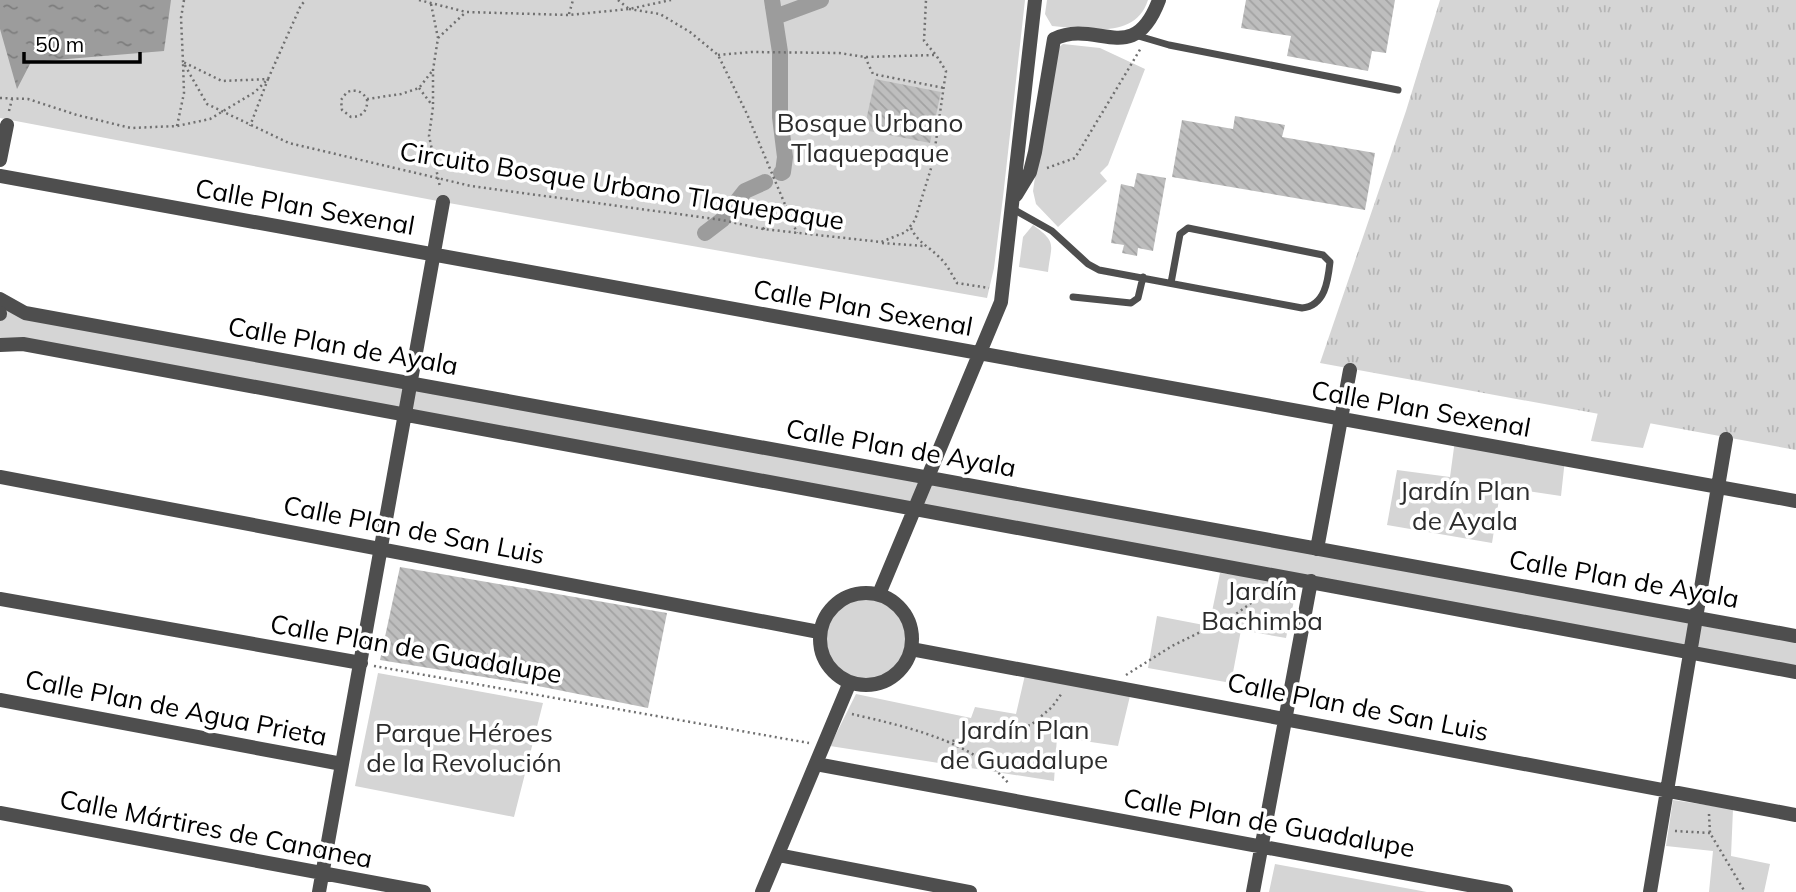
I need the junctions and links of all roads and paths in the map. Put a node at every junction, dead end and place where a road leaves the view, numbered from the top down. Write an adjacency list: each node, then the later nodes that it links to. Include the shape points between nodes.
1 (184, 0): 21 (path, Circuito Bosque Urbano Tlaquepaque)
2 (306, 0): 23 (path)
3 (419, 0): 10 (path)
4 (573, 0): 13 (path)
5 (618, 0): 11 (path)
6 (671, 0): 11 (path)
7 (926, 0): 19 (path, via 924,41)
8 (1035, 0): 14 (street)
9 (1158, 0): 15 (street)
10 (430, 4): 12 (path); 16 (path)
11 (629, 9): 13 (path); 18 (path, via 660,14)
12 (466, 12): 13 (path); 16 (path)
13 (569, 15)
14 (1032, 33): 17 (street); 39 (street)
15 (1140, 36): 17 (street, via 1067,34); 26 (lane); 35 (path, via 1075,158)
16 (438, 38): 22 (path)
17 (1054, 39): 35 (street)
18 (718, 55): 20 (path, via 780,52); 40 (path)
19 (936, 55): 20 (path); 25 (path, via 946,71)
20 (865, 57): 25 (path, via 873,74)
21 (183, 62): 23 (path, via 222,81); 30 (path, Circuito Bosque Urbano Tlaquepaque, via 207,104); 32 (path, via 184,93)
22 (433, 70): 24 (path); 29 (path)
23 (268, 79): 30 (path); 33 (path)
24 (419, 88): 28 (path); 29 (path)
25 (944, 88): 41 (path, via 933,162)
26 (1398, 90)
27 (0, 98): 32 (path, via 28,99 131,128)
28 (367, 99): 28 (path, via 352,90 343,96 341,106 345,113 357,117 366,110)
29 (433, 107): 37 (path, via 429,136)
30 (221, 111): 32 (path, via 210,119); 33 (path, Circuito Bosque Urbano Tlaquepaque)
31 (7, 125): 34 (street)
32 (177, 126)
33 (250, 126): 37 (path, Circuito Bosque Urbano Tlaquepaque, via 289,143)
34 (0, 160)
35 (1030, 172): 39 (street)
36 (0, 176): 46 (street, Calle Plan Sexenal)
37 (438, 180): 42 (path, Circuito Bosque Urbano Tlaquepaque, via 722,219)
38 (443, 202): 46 (street)
39 (1013, 204): 47 (lane, via 1093,268); 49 (street)
40 (787, 206): 42 (path); 43 (path)
41 (915, 220): 44 (path, via 906,233); 45 (path, via 910,227)
42 (763, 229): 43 (path, Circuito Bosque Urbano Tlaquepaque)
43 (797, 234): 44 (path, Circuito Bosque Urbano Tlaquepaque)
44 (881, 243): 45 (path, Circuito Bosque Urbano Tlaquepaque)
45 (925, 246): 49 (path, via 941,258 957,283)
46 (433, 255): 53 (street, Calle Plan Sexenal); 55 (street)
47 (1143, 277): 48 (lane); 50 (lane, via 1138,298 1131,303)
48 (1171, 282): 48 (lane, via 1308,308 1322,297 1330,262 1323,255 1188,228 1180,234)
49 (1003, 290): 53 (street)
50 (1073, 297)
51 (0, 299): 55 (street, Calle Plan de Ayala, via 25,313)
52 (0, 345): 56 (street, via 23,344)
53 (979, 353): 57 (street, Calle Plan Sexenal); 60 (street)
54 (1350, 369): 57 (street)
55 (411, 384): 56 (street); 60 (street, Calle Plan de Ayala)
56 (405, 415): 63 (street); 64 (street)
57 (1341, 419): 61 (street, Calle Plan Sexenal); 65 (street)
58 (1726, 439): 61 (street)
59 (0, 477): 64 (street, Calle Plan de San Luis)
60 (927, 478): 63 (street); 65 (street, Calle Plan de Ayala)
61 (1718, 487): 62 (street, Calle Plan Sexenal); 70 (street)
62 (1796, 501)
63 (914, 509): 66 (street); 68 (street)
64 (381, 548): 71 (street, Calle Plan de San Luis); 75 (street)
65 (1317, 549): 70 (street, Calle Plan de Ayala)
66 (1286, 577): 67 (street); 79 (path, via 1233,616 1172,646)
67 (1311, 581): 74 (street); 82 (street)
68 (879, 594): 71 (street, via 859,593 840,599 826,614); 73 (street, via 906,615)
69 (0, 599): 75 (street, Calle Plan de Guadalupe)
70 (1696, 617): 72 (street, Calle Plan de Ayala); 74 (street)
71 (819, 632): 78 (street, via 826,663)
72 (1796, 636)
73 (911, 649): 77 (street, Calle Plan de San Luis); 78 (street, via 907,661 888,680 863,685)
74 (1690, 653): 76 (street); 87 (street)
75 (361, 663): 84 (path, Calle Plan de Guadalupe); 85 (street)
76 (1796, 672)
77 (1073, 679): 79 (street, Calle Plan de San Luis); 83 (path, via 1031,725)
78 (850, 682): 81 (street)
79 (1109, 686): 82 (street, Calle Plan de San Luis)
80 (0, 700): 85 (street, Calle Plan de Agua Prieta)
81 (838, 712): 83 (path); 84 (street)
82 (1286, 719): 87 (street, Calle Plan de San Luis); 94 (street)
83 (947, 742): 89 (path, via 1000,772)
84 (824, 746): 86 (street)
85 (342, 764): 96 (street)
86 (816, 764): 89 (street, Calle Plan de Guadalupe); 95 (street)
87 (1667, 790): 88 (street, Calle Plan de San Luis); 92 (street)
88 (1698, 796): 91 (street, Calle Plan de San Luis); 93 (path, via 1711,817)
89 (1024, 803): 94 (street, Calle Plan de Guadalupe)
90 (0, 813): 96 (street, Calle Mártires de Cananea)
91 (1796, 815)
92 (1662, 823): 93 (path, via 1672,831); 103 (street)
93 (1710, 833): 104 (path)
94 (1262, 847): 101 (street); 102 (street, Calle Plan de Guadalupe)
95 (778, 855): 99 (street); 100 (street)
96 (323, 874): 97 (street); 98 (street, Calle Mártires de Cananea)
97 (319, 892)
98 (424, 892)
99 (762, 892)
100 (970, 892)
101 (1253, 892)
102 (1507, 892)
103 (1650, 892)
104 (1745, 892)

